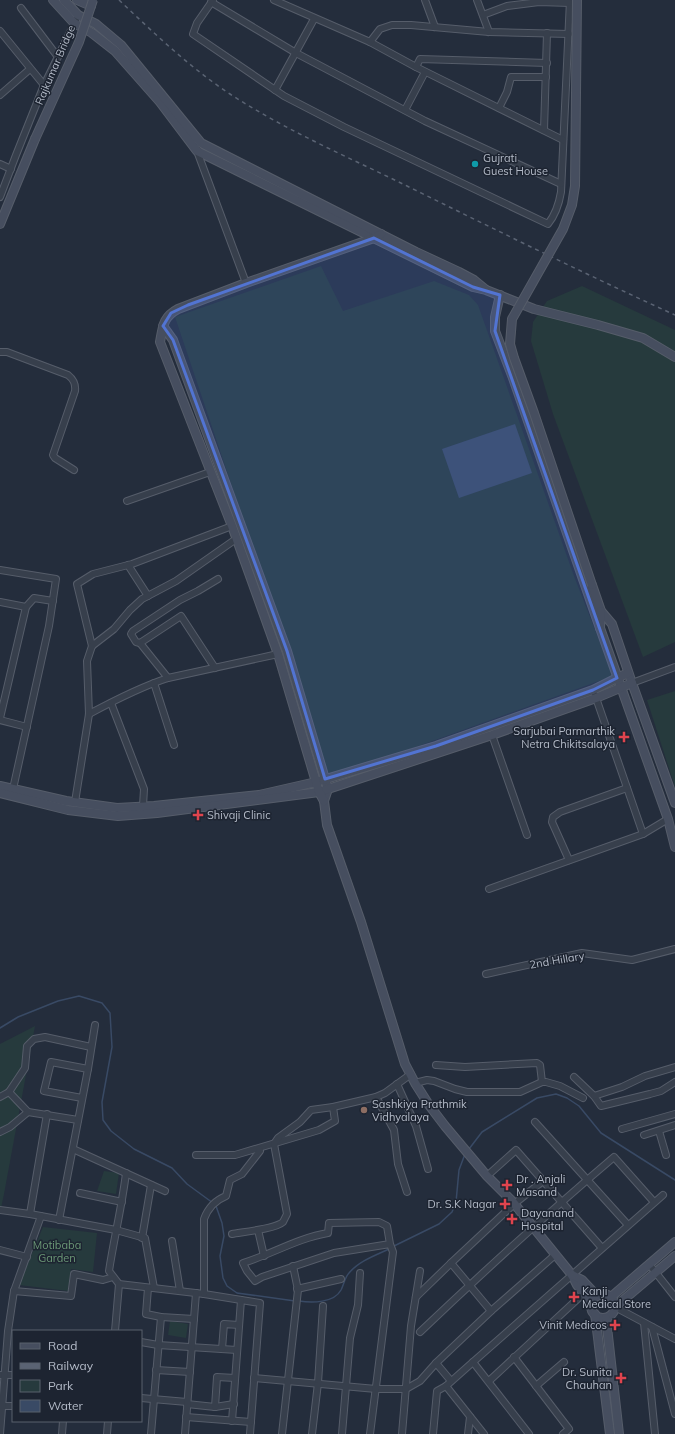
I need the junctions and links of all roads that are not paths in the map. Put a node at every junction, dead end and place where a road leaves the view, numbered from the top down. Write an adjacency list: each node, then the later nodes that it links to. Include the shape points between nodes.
1 (52, 0): 14 (street)
2 (64, 0): 11 (street)
3 (77, 0): 9 (street)
4 (274, 0): 13 (street)
5 (425, 0): 15 (street)
6 (477, 0): 12 (street)
7 (212, 1): 21 (street); 29 (street, via 197,23 193,34)
8 (573, 1): 12 (street, via 507,6); 19 (street); 62 (street, bridge, via 575,186 572,205 563,229 512,319 510,344)
9 (92, 3): 41 (street, Rajkumar Bridge, bridge, via 79,42)
10 (21, 8): 22 (street)
11 (78, 15): 14 (street); 35 (street, via 96,24 121,45)
12 (483, 15): 17 (street)
13 (314, 19): 20 (street); 21 (street)
14 (74, 23): 22 (street); 36 (street, via 115,51 160,102)
15 (435, 27): 17 (street); 20 (street, via 392,25 380,29)
16 (0, 31): 25 (street)
17 (489, 32): 18 (street)
18 (547, 33): 19 (street); 23 (street)
19 (569, 34): 34 (street)
20 (370, 42): 24 (street)
21 (296, 53): 29 (street); 32 (street)
22 (58, 57): 28 (street)
23 (547, 63): 24 (street, via 420,59); 27 (street)
24 (416, 68): 26 (street)
25 (30, 69): 28 (street); 30 (street)
26 (425, 72): 31 (street); 32 (street)
27 (546, 77): 31 (street, via 511,77 508,92); 33 (street)
28 (44, 85): 38 (street)
29 (275, 90): 39 (street, via 344,128 548,224 558,207)
30 (0, 95)
31 (499, 108): 33 (street)
32 (405, 110): 39 (street)
33 (544, 130): 34 (street)
34 (563, 140): 39 (street)
35 (201, 143): 36 (street); 42 (street)
36 (197, 151): 43 (street); 44 (street)
37 (0, 164): 38 (street)
38 (11, 169): 40 (street)
39 (561, 184)
40 (0, 197)
41 (0, 224)
42 (381, 234): 43 (street); 45 (street, via 474,280)
43 (374, 238): 44 (street); 45 (street, via 472,287)
44 (246, 283): 47 (street, via 178,309 166,318)
45 (486, 290): 46 (street)
46 (500, 295): 49 (street, via 534,309 643,338); 63 (street, via 495,331 514,378)
47 (163, 326): 51 (street, via 160,342); 83 (street, via 173,340 286,651)
48 (0, 352): 50 (street, via 7,352 68,375 74,381 75,391 53,455)
49 (675, 357)
50 (74, 470)
51 (210, 472): 52 (street); 53 (street)
52 (127, 501)
53 (232, 526): 54 (street); 55 (street)
54 (236, 539): 58 (street, via 176,581); 66 (street)
55 (128, 565): 58 (street); 65 (street, via 93,574 77,584)
56 (0, 570): 59 (street, via 56,579)
57 (218, 579): 64 (street, via 180,600 132,633 136,643)
58 (148, 596): 65 (street)
59 (53, 601): 61 (street, via 34,598); 80 (street, via 50,626)
60 (0, 602): 61 (street)
61 (26, 607): 79 (street)
62 (601, 611): 63 (street); 69 (street, via 612,624)
63 (600, 628): 71 (street)
64 (140, 643): 68 (street, via 181,616); 70 (street)
65 (92, 646): 78 (street, via 87,661)
66 (278, 654): 68 (street); 84 (street)
67 (675, 667): 73 (street)
68 (215, 668): 70 (street)
69 (628, 674): 71 (street); 73 (street)
70 (168, 678): 72 (street)
71 (617, 678): 74 (street); 75 (street)
72 (154, 682): 77 (street); 82 (street)
73 (632, 684): 74 (street); 93 (street)
74 (621, 688): 76 (street); 96 (street)
75 (593, 690): 76 (street); 83 (street, via 436,746)
76 (596, 698): 81 (street); 86 (street)
77 (111, 703): 78 (street); 94 (street, via 144,789)
78 (89, 714): 92 (street)
79 (0, 719): 80 (street)
80 (27, 727): 87 (street)
81 (492, 735): 88 (street); 98 (street)
82 (174, 745)
83 (326, 779): 84 (street); 88 (street)
84 (316, 782): 89 (street); 94 (street, via 259,794)
85 (0, 786): 87 (street)
86 (627, 788): 97 (street); 100 (street, via 560,812 553,817 552,822)
87 (13, 789): 92 (street)
88 (328, 789): 89 (street); 91 (street)
89 (319, 792): 91 (street); 95 (street, via 118,816)
90 (0, 793): 95 (street, via 68,810)
91 (324, 801): 109 (street, via 330,837)
92 (75, 802): 95 (street)
93 (675, 802)
94 (143, 806): 95 (street)
95 (96, 809)
96 (668, 819): 97 (street); 99 (street)
97 (643, 834): 100 (street)
98 (527, 835)
99 (675, 846)
100 (569, 860): 101 (street)
101 (489, 889)
102 (675, 949): 103 (street, 2nd Hillary, via 632,960 582,953)
103 (486, 974)
104 (95, 1025): 105 (street)
105 (91, 1046): 108 (street); 115 (street, via 45,1036 34,1039 27,1046 25,1068)
106 (436, 1065): 111 (street, via 464,1067 537,1063 540,1065)
107 (675, 1067): 116 (street)
108 (88, 1069): 119 (street); 119 (street, via 51,1062 44,1091)
109 (411, 1074): 113 (street); 114 (street)
110 (574, 1077): 116 (street)
111 (542, 1082): 113 (street, via 520,1092 467,1092 434,1081); 120 (street, via 551,1082)
112 (675, 1082): 116 (street, via 650,1094 601,1106)
113 (415, 1083): 139 (street, via 429,1105)
114 (397, 1084): 118 (street); 137 (street, via 416,1126)
115 (9, 1092): 117 (street); 122 (street)
116 (594, 1096)
117 (0, 1097)
118 (376, 1097): 121 (street); 144 (street, via 394,1130 398,1164)
119 (82, 1098): 125 (street)
120 (583, 1098)
121 (333, 1107): 132 (street, via 312,1110); 132 (street, via 334,1121 319,1130)
122 (28, 1112): 123 (street); 130 (street)
123 (47, 1114): 125 (street); 152 (street)
124 (675, 1114): 128 (street)
125 (78, 1120): 133 (street)
126 (535, 1122): 140 (street)
127 (675, 1125): 129 (street)
128 (622, 1128)
129 (659, 1131): 131 (street); 136 (street)
130 (0, 1132)
131 (644, 1135)
132 (274, 1144): 134 (street); 158 (street, via 288,1214 283,1222)
133 (73, 1149): 138 (street); 154 (street)
134 (259, 1149): 135 (street, via 235,1155); 186 (street, via 242,1174 230,1180 226,1196 207,1210 204,1219)
135 (196, 1155)
136 (666, 1155)
137 (428, 1169)
138 (126, 1173): 142 (street); 147 (street)
139 (487, 1176): 141 (street, via 516,1150); 150 (street)
140 (588, 1180): 148 (street); 149 (street, via 614,1157); 155 (street)
141 (543, 1181): 148 (street); 150 (street)
142 (151, 1185): 143 (street); 160 (street)
143 (165, 1190)
144 (407, 1192)
145 (80, 1193): 147 (street)
146 (663, 1195): 149 (street)
147 (122, 1202): 157 (street)
148 (561, 1202): 156 (street); 164 (street)
149 (654, 1202): 155 (street)
150 (514, 1204): 156 (street); 170 (street)
151 (0, 1210): 152 (street)
152 (30, 1214): 153 (street)
153 (41, 1216): 154 (street); 169 (street)
154 (60, 1220): 157 (street)
155 (628, 1225): 164 (street)
156 (533, 1228): 166 (street); 180 (street)
157 (116, 1230): 160 (street); 177 (street, via 109,1271)
158 (258, 1230): 159 (street); 167 (street)
159 (232, 1234)
160 (142, 1238): 181 (street, via 145,1238)
161 (172, 1241): 184 (street)
162 (675, 1242): 171 (street)
163 (391, 1246): 167 (street, via 387,1226 379,1222 329,1223 328,1233 284,1246); 172 (street, via 334,1252); 231 (street)
164 (602, 1248): 176 (street)
165 (0, 1250): 169 (street)
166 (555, 1255): 176 (street); 196 (street)
167 (264, 1256): 172 (street, via 243,1263 255,1281)
168 (675, 1256): 174 (street)
169 (26, 1257): 183 (street)
170 (451, 1263): 180 (street); 189 (street)
171 (650, 1264): 174 (street); 190 (street)
172 (293, 1266): 182 (street)
173 (420, 1271): 189 (street)
174 (656, 1272): 191 (street); 195 (street)
175 (360, 1273): 228 (street, via 358,1306 350,1338)
176 (572, 1275): 187 (street); 188 (street, via 582,1280); 215 (street)
177 (113, 1277): 179 (street); 183 (street, via 103,1280 74,1274 71,1296)
178 (341, 1279): 182 (street)
179 (119, 1284): 181 (street); 204 (street)
180 (469, 1285): 196 (street); 206 (street)
181 (151, 1288): 184 (street); 198 (street, via 146,1314)
182 (298, 1289): 224 (street)
183 (14, 1291): 205 (street)
184 (180, 1291): 185 (street)
185 (196, 1293): 186 (street); 200 (street)
186 (204, 1294): 192 (street)
187 (583, 1294): 193 (street); 214 (street)
188 (597, 1296): 190 (street, via 604,1294); 193 (street)
189 (416, 1297): 232 (street)
190 (611, 1297): 195 (street)
191 (675, 1298)
192 (241, 1300): 202 (street); 223 (street, via 260,1303)
193 (592, 1303): 197 (street, via 591,1307)
194 (323, 1306): 227 (street)
195 (615, 1307): 199 (street, via 614,1312); 201 (street)
196 (491, 1311): 217 (street)
197 (595, 1314): 199 (street); 263 (street)
198 (161, 1317): 200 (street); 210 (street)
199 (606, 1318): 264 (street)
200 (194, 1319): 211 (street)
201 (644, 1323): 203 (street); 265 (street)
202 (239, 1325): 212 (street, via 224,1324); 213 (street)
203 (652, 1327): 208 (street); 240 (street)
204 (114, 1330)
205 (10, 1332): 207 (street); 220 (street)
206 (420, 1332)
207 (0, 1333)
208 (675, 1339)
209 (142, 1342): 210 (street)
210 (158, 1345): 211 (street); 218 (street)
211 (192, 1346): 212 (street); 219 (street)
212 (222, 1349): 213 (street)
213 (237, 1350): 222 (street)
214 (514, 1357): 226 (street); 230 (street)
215 (473, 1362): 225 (street); 226 (street)
216 (564, 1362): 230 (street)
217 (436, 1363): 225 (street); 232 (street, via 420,1381)
218 (156, 1370): 219 (street); 234 (street)
219 (190, 1372): 235 (street)
220 (2, 1374): 221 (street); 237 (street)
221 (12, 1375)
222 (235, 1378): 236 (street); 239 (street, via 217,1377)
223 (254, 1378): 224 (street); 246 (street)
224 (288, 1381): 227 (street); 253 (street)
225 (451, 1381): 229 (street)
226 (489, 1381): 261 (street)
227 (318, 1383): 228 (street); 254 (street)
228 (347, 1386): 231 (street); 255 (street)
229 (446, 1386): 241 (street); 258 (street, via 437,1391)
230 (536, 1386): 262 (street, via 569,1429)
231 (376, 1389): 232 (street); 256 (street)
232 (406, 1389): 257 (street)
233 (142, 1398): 234 (street)
234 (154, 1399): 235 (street); 250 (street)
235 (187, 1403): 239 (street); 242 (street)
236 (234, 1404): 239 (street); 243 (street)
237 (2, 1406): 238 (street); 247 (street)
238 (12, 1406)
239 (215, 1407)
240 (675, 1414)
241 (470, 1417): 259 (street); 260 (street)
242 (186, 1418): 243 (street); 251 (street)
243 (232, 1421): 246 (street)
244 (63, 1422): 248 (street)
245 (108, 1422): 249 (street)
246 (251, 1422): 252 (street)
247 (0, 1434)
248 (62, 1434)
249 (106, 1434)
250 (151, 1434)
251 (185, 1434)
252 (250, 1434)
253 (282, 1434)
254 (312, 1434)
255 (342, 1434)
256 (370, 1434)
257 (402, 1434)
258 (433, 1434)
259 (468, 1434)
260 (484, 1434)
261 (529, 1434)
262 (563, 1434)
263 (610, 1434)
264 (619, 1434)
265 (654, 1434)

